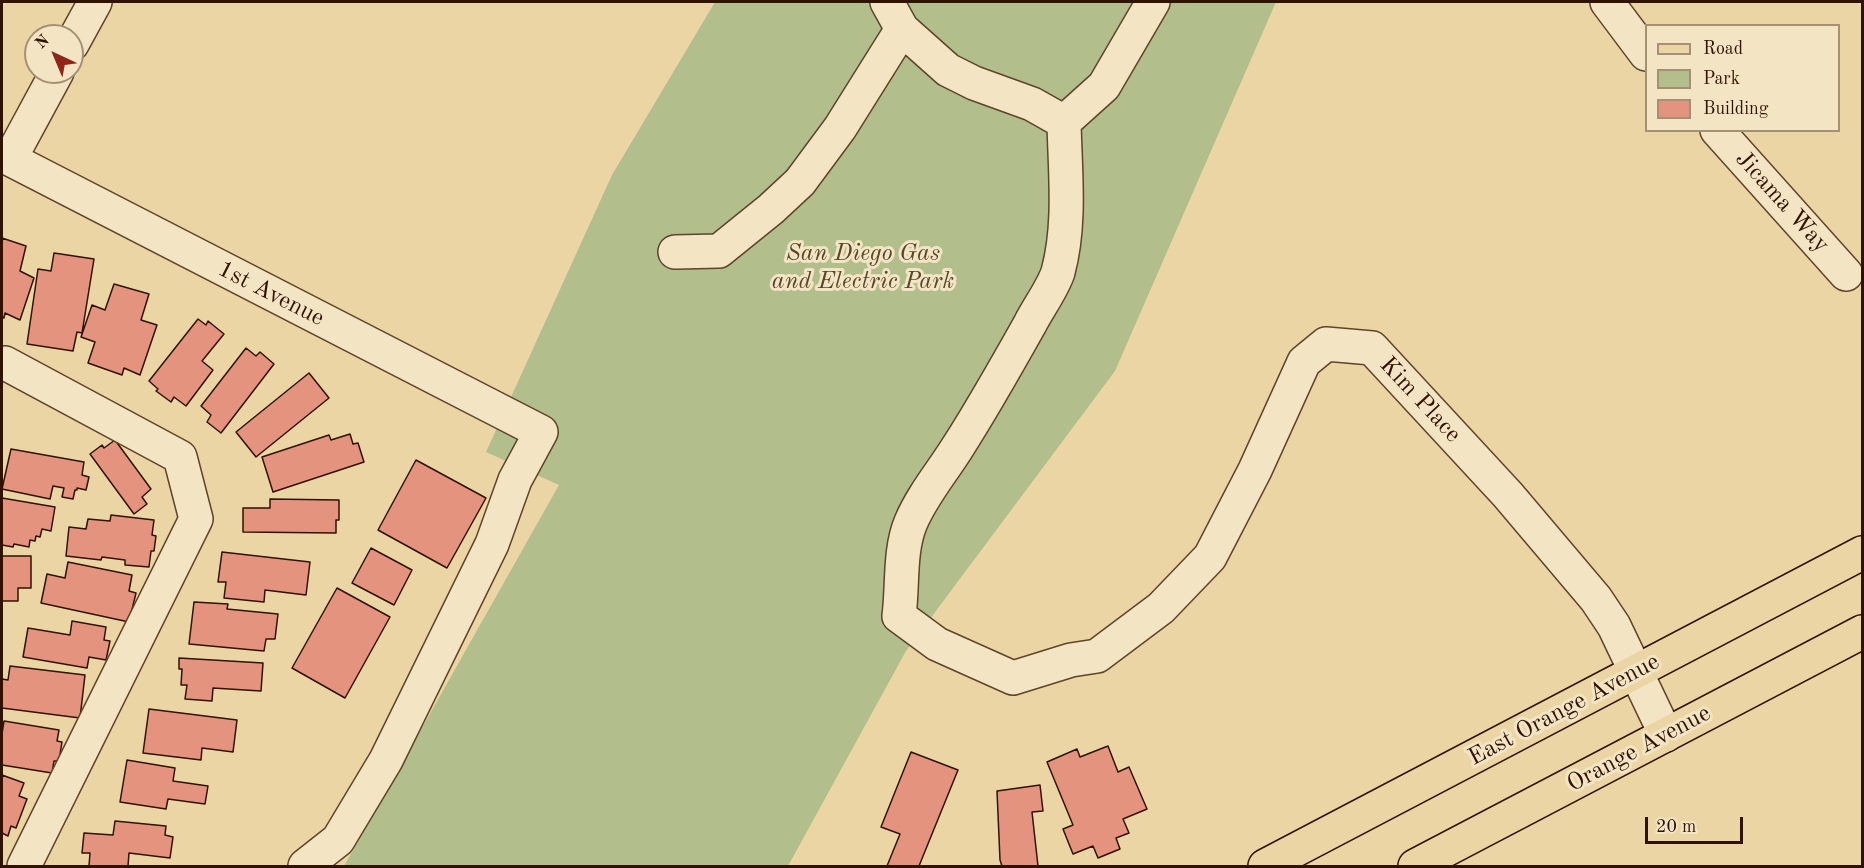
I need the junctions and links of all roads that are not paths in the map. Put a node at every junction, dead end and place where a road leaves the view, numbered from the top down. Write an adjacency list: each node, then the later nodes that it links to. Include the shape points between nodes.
1 (95, 2): 5 (street)
2 (1153, 2): 8 (street, via 1104,86)
3 (1607, 2): 6 (street)
4 (895, 15): 8 (street, via 948,70 1032,104); 11 (street, via 840,128 800,182 719,251)
5 (83, 24)
6 (1645, 51)
7 (50, 84): 10 (street)
8 (1064, 122): 16 (street, Kim Place, via 1066,199 1057,274 993,390 910,524 902,560 899,616 937,644 1012,678 1097,656 1161,608 1210,557 1304,362 1326,344 1372,348 1508,495 1596,599 1614,626)
9 (1719, 132): 12 (street, Jicama Way)
10 (6, 157): 19 (street, 1st Avenue, via 541,432 515,480 492,544 386,760 338,840)
11 (675, 252)
12 (1846, 274)
13 (3, 364): 18 (street, via 180,457 196,519)
14 (1863, 553): 16 (main road, East Orange Avenue)
15 (1863, 632): 17 (main road, Orange Avenue)
16 (1635, 672): 17 (street, Kim Place); 20 (main road, East Orange Avenue)
17 (1665, 735): 21 (main road, Orange Avenue)
18 (24, 867)
19 (305, 867)
20 (1266, 867)
21 (1415, 867)

